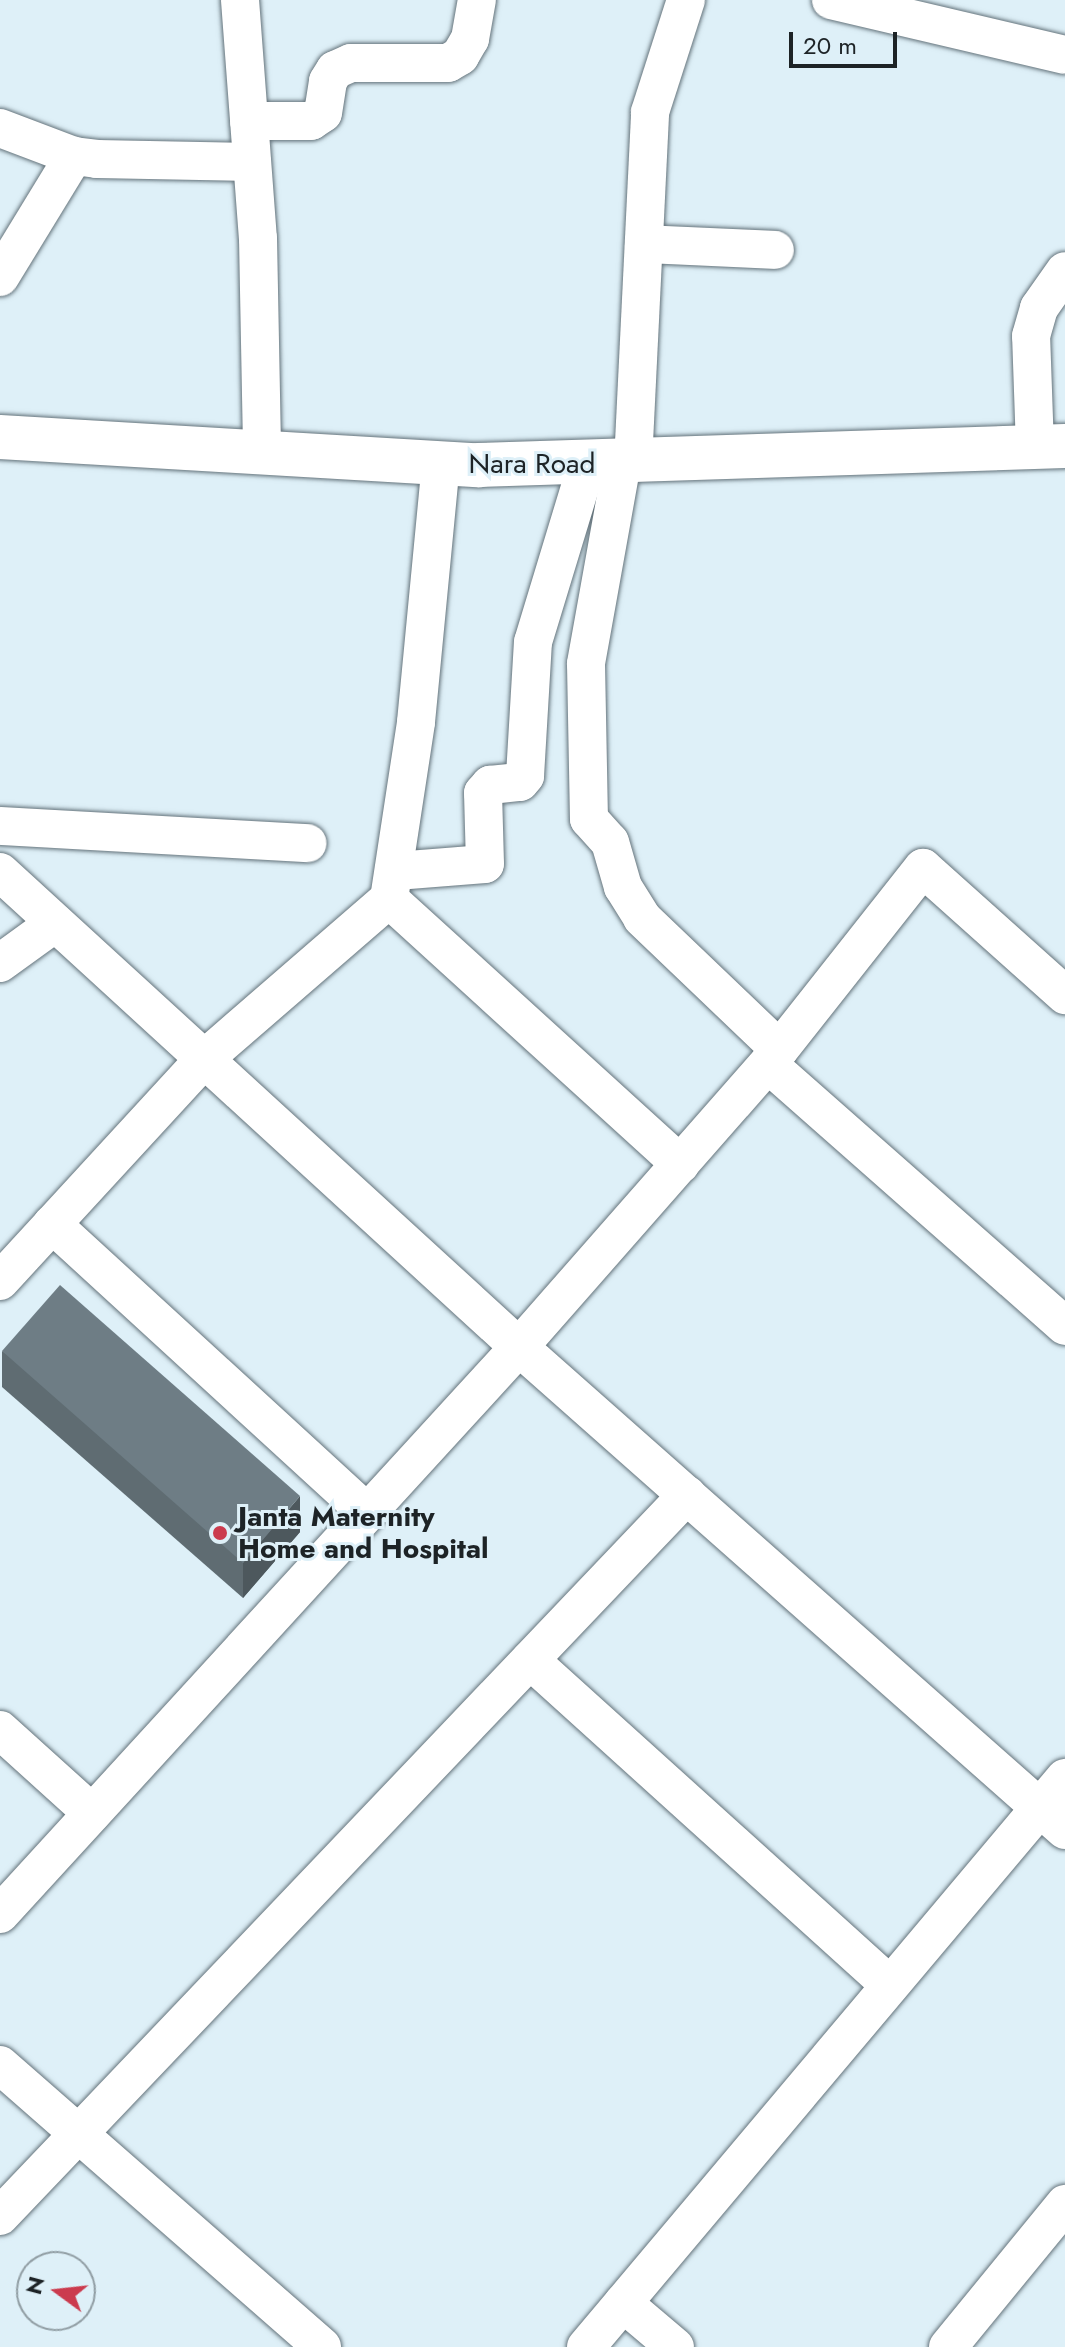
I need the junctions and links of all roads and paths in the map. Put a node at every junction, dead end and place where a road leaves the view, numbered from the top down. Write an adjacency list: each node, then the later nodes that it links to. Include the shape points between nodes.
1 (240, 0): 6 (street)
2 (477, 0): 6 (street, via 470,39 460,56 448,63 351,63 335,70 323,113 311,121)
3 (686, 0): 10 (street, via 650,112)
4 (831, 0): 5 (street)
5 (1065, 55)
6 (249, 121): 9 (street)
7 (0, 128): 8 (street)
8 (74, 156): 9 (street); 13 (street)
9 (252, 162): 16 (street)
10 (644, 244): 11 (street); 17 (street)
11 (775, 250)
12 (1065, 271): 15 (street, via 1039,308 1031,336)
13 (0, 277)
14 (0, 437): 16 (main road, Nara Road)
15 (1050, 447): 17 (main road, Nara Road)
16 (262, 455): 18 (main road, Nara Road)
17 (614, 463): 18 (main road, Nara Road); 22 (street, via 533,642 525,776 520,782 490,785 483,793 485,864); 26 (street, via 586,664 589,819 610,842 623,887 642,918)
18 (441, 464): 22 (street)
19 (0, 826): 20 (street)
20 (308, 843)
21 (0, 872): 23 (street)
22 (393, 885): 27 (street); 28 (street)
23 (55, 923): 24 (street); 27 (street)
24 (0, 963)
25 (1065, 995): 26 (street, via 923,868)
26 (774, 1057): 28 (street); 31 (street)
27 (203, 1060): 29 (street); 32 (street)
28 (680, 1164): 32 (street)
29 (52, 1224): 30 (street); 34 (street)
30 (0, 1281)
31 (1065, 1326)
32 (519, 1347): 33 (street); 34 (street)
33 (687, 1495): 35 (street); 39 (street)
34 (367, 1513): 38 (street)
35 (530, 1660): 41 (street); 43 (street)
36 (0, 1730): 38 (street)
37 (1065, 1778): 39 (street)
38 (92, 1813): 40 (street)
39 (1053, 1819): 41 (street)
40 (0, 1914)
41 (890, 1985): 46 (street)
42 (0, 2065): 43 (street)
43 (78, 2132): 45 (street); 47 (street)
44 (1065, 2204): 50 (street)
45 (0, 2216)
46 (623, 2303): 48 (street); 49 (street)
47 (322, 2347)
48 (586, 2347)
49 (675, 2347)
50 (948, 2347)

